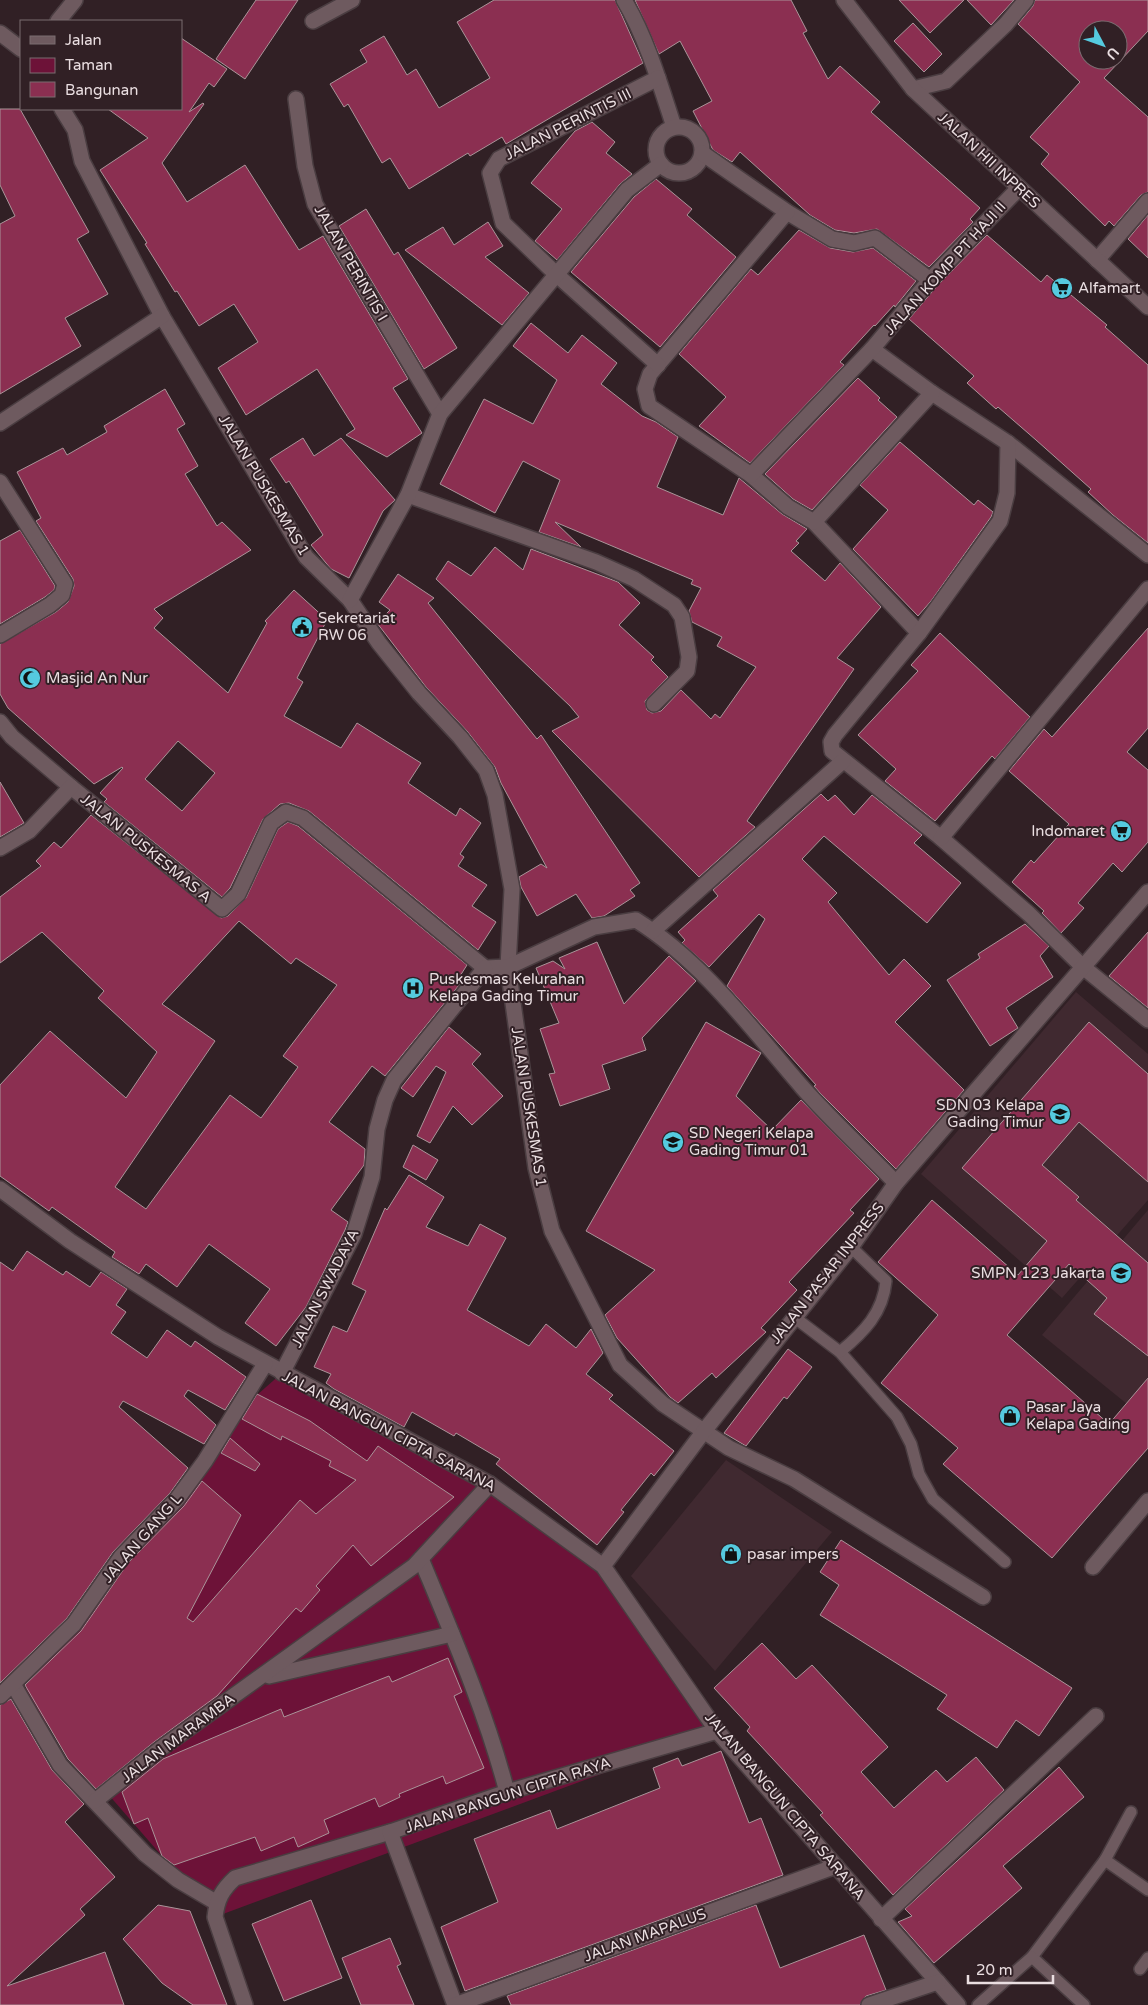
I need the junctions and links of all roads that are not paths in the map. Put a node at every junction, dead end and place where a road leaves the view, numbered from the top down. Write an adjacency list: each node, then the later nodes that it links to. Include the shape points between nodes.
1 (75, 0): 6 (street)
2 (352, 0): 7 (street)
3 (624, 0): 10 (street)
4 (844, 0): 11 (street, JALAN HII INPRES)
5 (1026, 0): 11 (street, via 1006,24 946,81)
6 (59, 20)
7 (313, 21)
8 (0, 33): 9 (street)
9 (20, 48)
10 (658, 78): 14 (street); 21 (street, JALAN PERINTIS III, via 499,159 490,173 503,223)
11 (913, 89): 17 (street, JALAN HII INPRES)
12 (296, 99): 28 (street, JALAN PERINTIS I, via 305,166 316,204)
13 (63, 110): 24 (street, JALAN PUSKESMAS 1, via 74,130 82,161)
14 (674, 128): 15 (street, via 691,130 698,136); 16 (street, via 660,138 657,156)
15 (702, 153): 16 (street, via 699,161 685,172 668,170); 19 (street)
16 (661, 164): 21 (street, via 627,190)
17 (1019, 188): 20 (street, JALAN HII INPRES); 22 (street, JALAN KOMP PT HAJI II)
18 (1148, 201): 20 (street)
19 (787, 212): 22 (street, via 832,239 854,243 875,238); 26 (street)
20 (1097, 260): 23 (street, JALAN HII INPRES)
21 (556, 275): 26 (street, JALAN PERINTIS III); 28 (street)
22 (930, 280): 25 (street, JALAN KOMP PT HAJI II)
23 (1148, 307)
24 (162, 316): 29 (street); 37 (street, JALAN PUSKESMAS 1, via 306,557)
25 (872, 349): 27 (street); 31 (street, JALAN KOMP PT HAJI II)
26 (658, 365): 31 (street, via 650,374 645,390 650,406)
27 (932, 393): 30 (street); 34 (street)
28 (440, 414): 33 (street)
29 (0, 423)
30 (1008, 444): 35 (street); 38 (street, via 1007,494 1000,520)
31 (750, 475): 34 (street, via 788,507)
32 (0, 482): 39 (street, via 65,584 62,595 50,605)
33 (408, 495): 37 (street); 40 (street, via 596,562 634,579 674,605 682,617 689,657 687,671)
34 (814, 522): 38 (street)
35 (1148, 556)
36 (1148, 589): 44 (street)
37 (350, 600): 48 (street, JALAN PUSKESMAS 1, via 418,693 486,770 495,795 512,889)
38 (918, 633): 42 (street, via 835,735 831,742 832,751)
39 (0, 635)
40 (654, 704)
41 (0, 722): 43 (street, JALAN PUSKESMAS A, via 12,737)
42 (843, 761): 44 (street); 47 (street)
43 (70, 787): 45 (street, via 29,831); 50 (street, JALAN PUSKESMAS A, via 222,909 238,894 271,823 286,812 303,818)
44 (942, 838): 49 (street, via 1029,914)
45 (0, 848)
46 (1148, 892): 49 (street, JALAN PASAR INPRESS)
47 (653, 931): 48 (street, via 636,920 594,927); 52 (street, via 706,976 802,1086)
48 (508, 967): 50 (street); 59 (street, JALAN PUSKESMAS 1, via 536,1168 552,1231 620,1365 663,1404)
49 (1083, 967): 51 (street); 52 (street, JALAN PASAR INPRESS)
50 (485, 968): 58 (street, JALAN SWADAYA, via 394,1080 377,1129 372,1177 354,1234)
51 (1148, 1020)
52 (896, 1183): 54 (street, JALAN PASAR INPRESS)
53 (0, 1189): 57 (street, JALAN BANGUN CIPTA SARANA, via 70,1241)
54 (851, 1248): 55 (street, JALAN PASAR INPRESS); 56 (lane, via 886,1281 877,1314)
55 (794, 1317): 56 (lane); 59 (street, JALAN PASAR INPRESS)
56 (840, 1352): 63 (lane, via 897,1417 919,1474 934,1499)
57 (265, 1364): 58 (street, JALAN BANGUN CIPTA SARANA); 69 (street, JALAN GANG L, via 205,1461 177,1499 121,1557 74,1624)
58 (282, 1373): 60 (street, JALAN BANGUN CIPTA SARANA)
59 (704, 1431): 64 (street, JALAN PASAR INPRESS); 66 (street, JALAN PUSKESMAS 1, via 740,1454 794,1479)
60 (490, 1484): 62 (street, JALAN MARAMBA); 64 (street, JALAN BANGUN CIPTA SARANA)
61 (1148, 1501): 65 (street)
62 (421, 1560): 67 (street); 68 (street, JALAN MARAMBA)
63 (1005, 1562)
64 (603, 1566): 72 (street, JALAN BANGUN CIPTA SARANA)
65 (1094, 1567)
66 (984, 1597)
67 (452, 1634): 68 (street, JALAN MARAMBA); 73 (street, via 495,1748)
68 (261, 1677): 74 (street, JALAN MARAMBA, via 160,1749)
69 (13, 1684): 70 (street, JALAN GANG L); 74 (street, via 60,1765)
70 (0, 1696)
71 (1096, 1716): 81 (street)
72 (717, 1730): 73 (street, JALAN BANGUN CIPTA RAYA); 78 (street, JALAN BANGUN CIPTA SARANA)
73 (507, 1792): 76 (street, JALAN BANGUN CIPTA RAYA)
74 (95, 1801): 80 (street, via 145,1854 178,1880)
75 (1131, 1812): 77 (lane)
76 (390, 1832): 80 (street, via 235,1878 223,1889); 87 (street, JALAN BANGUN CIPTA RAYA)
77 (1105, 1860): 79 (lane); 82 (lane)
78 (836, 1866): 81 (street, JALAN BANGUN CIPTA SARANA); 87 (street, JALAN MAPALUS)
79 (1148, 1890)
80 (217, 1903): 86 (street, via 216,1917)
81 (882, 1919): 85 (street, JALAN BANGUN CIPTA SARANA)
82 (1032, 1957): 90 (lane); 91 (lane)
83 (1148, 1958): 84 (lane)
84 (1140, 1969)
85 (938, 1982): 88 (street); 89 (street, JALAN BANGUN CIPTA SARANA)
86 (245, 2005)
87 (455, 2005)
88 (868, 2005)
89 (958, 2005)
90 (978, 2005)
91 (1084, 2005)

